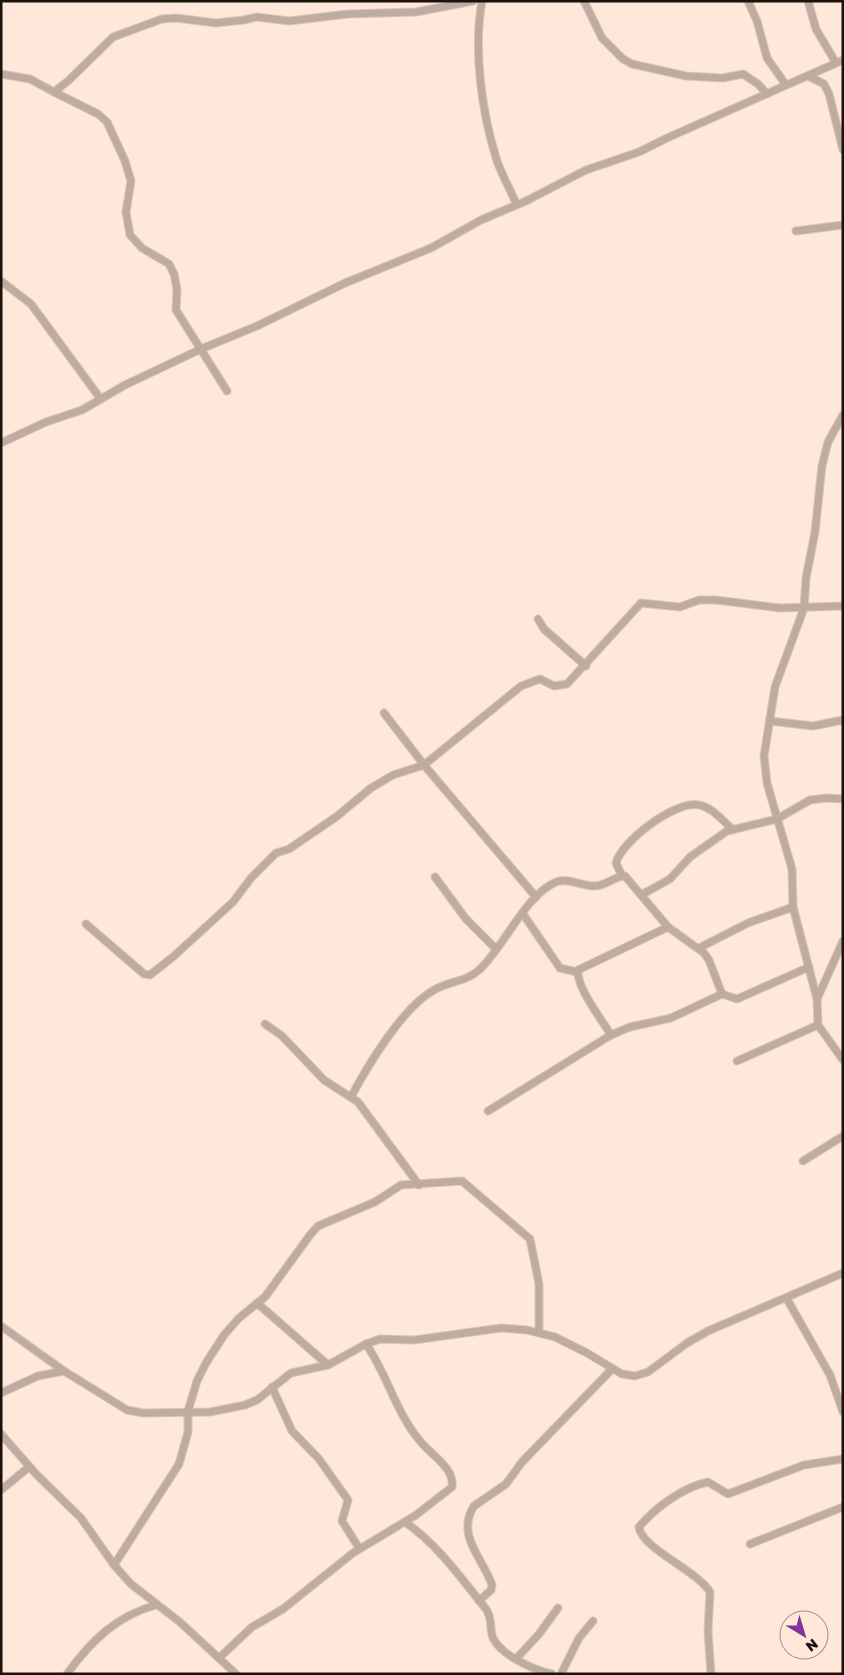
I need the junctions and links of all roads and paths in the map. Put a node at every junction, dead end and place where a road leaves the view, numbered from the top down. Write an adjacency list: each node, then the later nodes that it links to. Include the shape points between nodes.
1 (473, 1): 10 (street, via 416,12 348,14 289,21 257,17 216,23 162,20 113,37)
2 (482, 1): 13 (street, via 479,52 483,96 498,161)
3 (584, 1): 11 (street, via 602,38 623,59 640,67 686,76 723,78 743,74)
4 (748, 1): 9 (street, via 767,58)
5 (808, 1): 6 (street, via 816,29)
6 (839, 61): 8 (street)
7 (1, 74): 10 (street, via 30,79)
8 (808, 76): 9 (street); 12 (street, via 824,84 829,94)
9 (786, 85): 11 (street)
10 (54, 92): 17 (street, via 98,114 111,129 131,182 126,212 130,235 142,248 169,264 177,289 176,310)
11 (767, 94): 13 (street)
12 (843, 150)
13 (516, 203): 17 (street, via 431,248)
14 (843, 225): 15 (street)
15 (796, 231)
16 (1, 281): 19 (street, via 31,304)
17 (201, 349): 18 (street); 19 (street)
18 (227, 392)
19 (100, 398): 21 (street, via 82,410)
20 (843, 415): 23 (street, via 828,442 822,466)
21 (1, 442)
22 (843, 606): 23 (street)
23 (804, 608): 25 (street, via 716,600 699,600 680,606 641,604); 28 (street, via 775,688)
24 (538, 619): 25 (street, via 544,629)
25 (586, 666): 29 (street, via 561,687 540,679 521,686)
26 (384, 713): 29 (street)
27 (843, 720): 28 (street, via 814,726)
28 (770, 721): 31 (street, via 764,756 767,783)
29 (424, 765): 36 (street); 39 (street, via 393,775 371,788 289,850 276,853 233,902 150,974 144,974)
30 (843, 799): 31 (street, via 810,800)
31 (777, 819): 32 (street); 37 (street, via 792,869)
32 (733, 830): 33 (street, via 707,807 686,805 651,823 619,856 616,863); 35 (street, via 719,835 690,856 670,879)
33 (622, 876): 35 (street, via 629,879); 36 (street, via 595,886 556,882)
34 (435, 877): 43 (street, via 466,919)
35 (641, 895): 40 (street)
36 (536, 897): 38 (street)
37 (793, 907): 42 (street, via 748,923); 44 (street)
38 (522, 914): 43 (street); 45 (street, via 560,968)
39 (86, 924)
40 (668, 927): 42 (street); 45 (street)
41 (843, 941): 47 (street)
42 (699, 948): 46 (street, via 709,960)
43 (496, 949): 53 (street, via 485,964 467,979 436,989 424,997 380,1048)
44 (809, 967): 46 (street, via 737,999); 47 (street)
45 (577, 972): 50 (street, via 586,994)
46 (722, 994): 50 (street, via 671,1018 630,1026)
47 (817, 999): 49 (street)
48 (265, 1024): 53 (street, via 282,1036 324,1080)
49 (818, 1025): 51 (street); 52 (street)
50 (611, 1035): 54 (street)
51 (843, 1060)
52 (737, 1061)
53 (351, 1097): 57 (street, via 363,1107)
54 (488, 1111)
55 (843, 1136): 56 (street)
56 (803, 1161)
57 (419, 1184): 60 (street, via 401,1185 375,1202 318,1226 265,1297); 62 (street, via 462,1181 526,1234 533,1245 537,1264)
58 (843, 1273): 59 (street)
59 (787, 1299): 65 (street, via 708,1331 648,1372 635,1376); 70 (street, via 830,1374)
60 (257, 1303): 64 (street); 69 (street, via 224,1335 206,1363)
61 (1, 1326): 66 (street)
62 (540, 1332): 63 (street, via 501,1328 414,1340 380,1339); 65 (street, via 587,1353)
63 (366, 1344): 64 (street); 76 (street, via 380,1365 404,1418 419,1441 441,1462 452,1482 452,1487 445,1494)
64 (328, 1365): 67 (street, via 291,1373)
65 (612, 1369): 80 (street, via 522,1462 506,1484 470,1511 470,1542 492,1585)
66 (64, 1371): 68 (street, via 38,1376); 69 (street, via 127,1410)
67 (272, 1387): 69 (street, via 245,1406); 78 (street, via 292,1431 319,1459 348,1500 342,1521)
68 (1, 1393)
69 (188, 1412): 79 (street, via 188,1432 179,1464)
70 (843, 1412)
71 (1, 1434): 73 (street)
72 (843, 1459): 90 (street, via 804,1465 728,1494 708,1482 699,1484 663,1505 639,1527 650,1544 710,1592)
73 (29, 1466): 74 (street); 79 (street, via 81,1518)
74 (1, 1490)
75 (843, 1507): 77 (street)
76 (405, 1522): 78 (street); 80 (street, via 444,1558)
77 (750, 1544)
78 (359, 1548): 84 (street, via 283,1609 252,1627)
79 (114, 1565): 81 (street)
80 (479, 1601): 85 (street, via 491,1618 494,1639)
81 (156, 1605): 84 (street); 86 (street, via 119,1619 89,1647)
82 (558, 1608): 85 (street)
83 (593, 1621): 89 (street, via 579,1638)
84 (219, 1658): 87 (street)
85 (516, 1659): 88 (street, via 535,1670)
86 (67, 1674)
87 (236, 1674)
88 (552, 1674)
89 (561, 1674)
90 (711, 1674)

